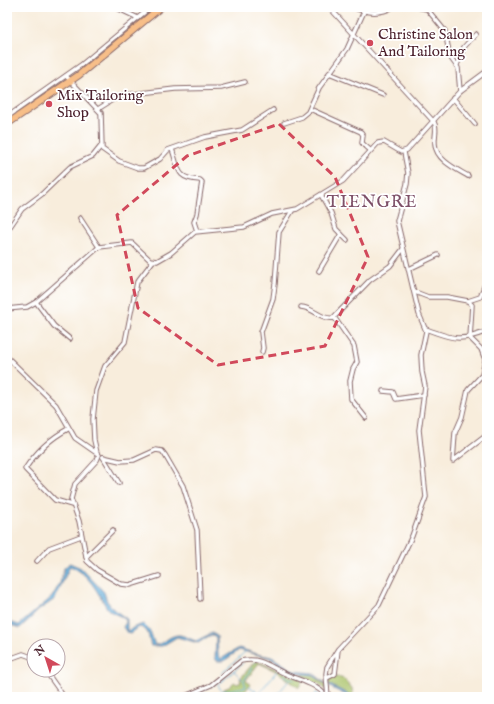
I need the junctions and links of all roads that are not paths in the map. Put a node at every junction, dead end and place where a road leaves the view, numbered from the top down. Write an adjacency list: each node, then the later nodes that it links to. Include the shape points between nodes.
1 (115, 7): 10 (street)
2 (151, 7): 10 (street)
3 (161, 7): 11 (highway)
4 (329, 7): 12 (street)
5 (352, 7): 9 (street)
6 (366, 7): 9 (street)
7 (393, 7): 9 (street)
8 (417, 7): 14 (street, via 428,9 443,28 447,35 450,57)
9 (363, 12): 12 (street)
10 (138, 18): 11 (street)
11 (128, 30): 17 (highway)
12 (353, 34): 16 (street, via 347,49); 27 (street)
13 (476, 34): 14 (street, via 464,47)
14 (457, 65): 19 (street)
15 (487, 71): 19 (street)
16 (330, 73): 20 (street); 23 (street, via 319,88)
17 (68, 78): 22 (street); 25 (street); 28 (highway)
18 (245, 82): 22 (street, via 221,88 175,89 125,95)
19 (460, 91): 21 (street)
20 (383, 95)
21 (453, 98): 27 (street); 29 (street)
22 (98, 109): 30 (street, via 102,116)
23 (310, 109): 26 (street, via 302,117); 32 (street, via 361,132 362,144)
24 (273, 110): 31 (street, via 242,130 205,137)
25 (7, 117)
26 (284, 122)
27 (434, 122): 33 (street); 34 (street, via 438,153)
28 (7, 124)
29 (475, 124)
30 (101, 146): 31 (street, via 104,152 119,161 138,168 155,162 166,150); 38 (street, via 93,156 70,167 22,209)
31 (172, 149): 39 (street, via 182,175 187,179 202,182 194,222)
32 (370, 150): 33 (street, via 384,142); 35 (street, via 342,181)
33 (404, 152): 43 (street, via 408,173 407,184 397,221)
34 (468, 176)
35 (320, 195): 36 (street); 40 (street, via 331,213 336,229)
36 (292, 210): 39 (street, via 272,214 244,227); 60 (street, via 279,232 273,299 261,332 264,348)
37 (80, 218): 42 (street)
38 (7, 231)
39 (197, 231): 45 (street, via 165,257)
40 (341, 234): 41 (street); 47 (street)
41 (347, 240)
42 (99, 247): 45 (street, via 132,243); 51 (street)
43 (403, 249): 46 (street); 54 (street, via 390,266 370,280)
44 (438, 254): 46 (street)
45 (153, 261): 68 (street, via 137,282 125,342 105,366 96,391 94,440)
46 (409, 269): 49 (street)
47 (319, 271)
48 (487, 279): 50 (street, via 480,297)
49 (415, 292): 50 (street, via 428,297); 55 (street, via 419,314)
50 (468, 301): 57 (street, via 472,305)
51 (36, 302): 53 (street, via 27,307); 58 (street, via 54,326)
52 (301, 307): 54 (street, via 314,310 325,318)
53 (7, 309)
54 (334, 318): 65 (street, via 354,346 357,362 351,377 351,399)
55 (426, 329): 57 (street, via 445,336); 64 (street, via 421,360)
56 (487, 331): 57 (street)
57 (470, 338): 62 (street, via 481,349)
58 (70, 339)
59 (487, 350): 62 (street)
60 (262, 352)
61 (7, 357): 66 (street, via 56,405)
62 (484, 358): 67 (street, via 482,375 468,390 462,417 455,433 453,461)
63 (384, 390): 64 (street, via 393,392 396,399)
64 (424, 395): 77 (street, via 419,430 426,491 423,508 379,605)
65 (366, 418)
66 (68, 429): 68 (street, via 80,443); 70 (street, via 50,440 25,469 55,500)
67 (487, 435)
68 (100, 455): 69 (street); 70 (street, via 75,484); 76 (street, via 120,461 134,460 156,450 162,451 165,455 184,486 197,530)
69 (119, 484)
70 (72, 505): 72 (street, via 79,521)
71 (113, 530): 73 (street)
72 (81, 536): 73 (street); 74 (street, via 49,548)
73 (86, 557): 75 (street, via 91,566 120,584 130,585)
74 (37, 561)
75 (159, 576)
76 (200, 599)
77 (338, 648): 81 (street, via 327,667); 81 (street, via 335,674)
78 (26, 655): 79 (street, via 12,658)
79 (7, 663)
80 (51, 678): 83 (street)
81 (327, 678): 82 (street)
82 (328, 696): 84 (street, via 311,684 270,664 247,660 241,661 210,685)
83 (64, 697)
84 (183, 697)

